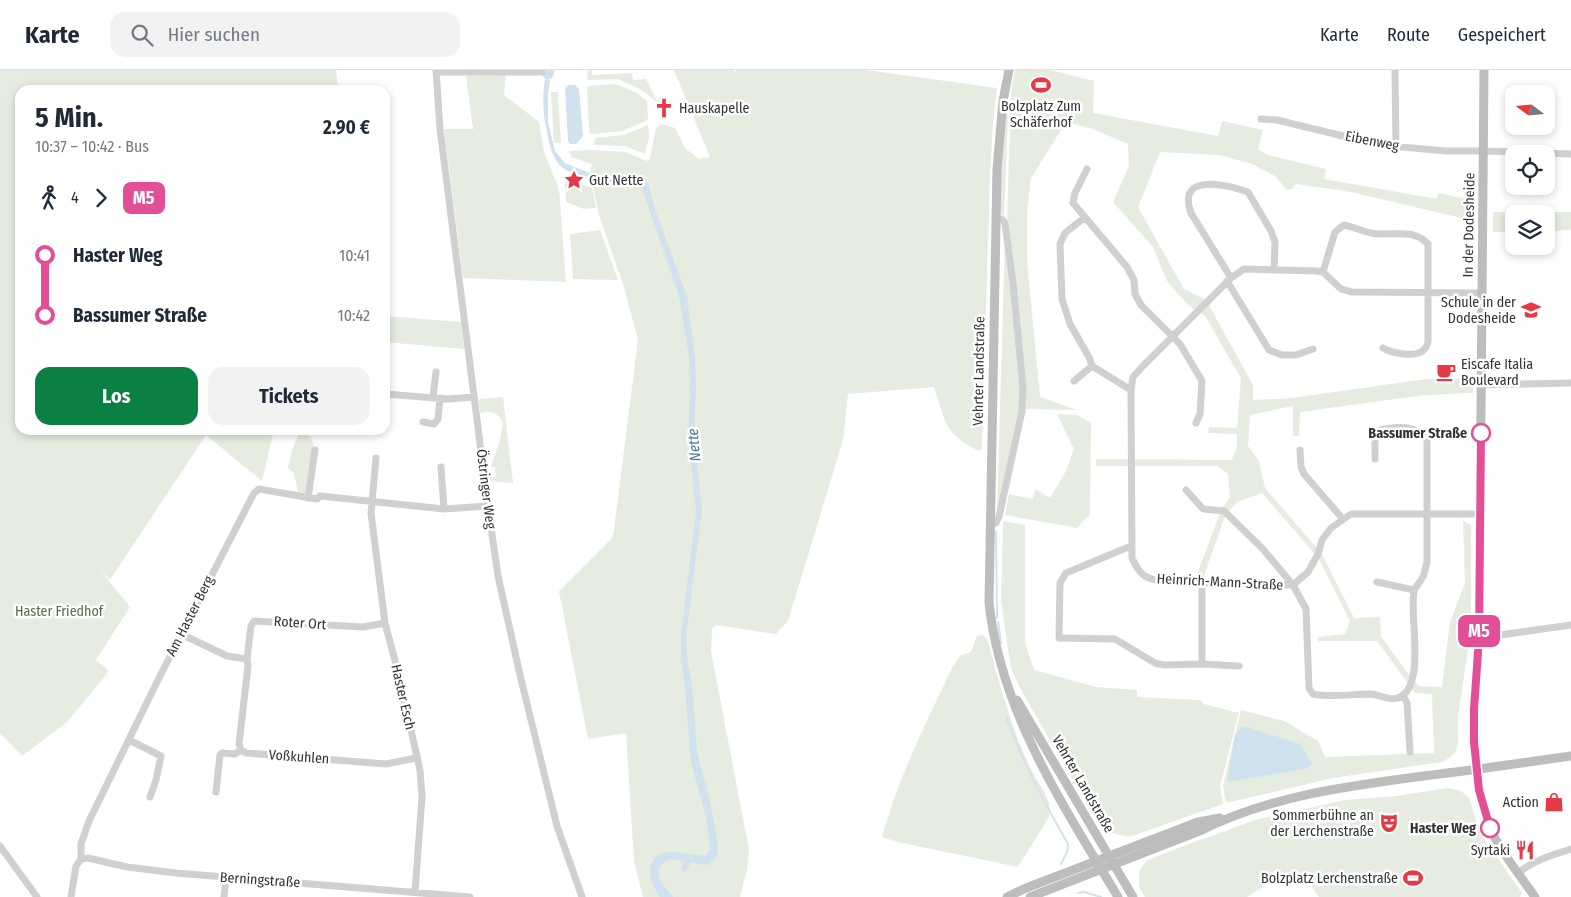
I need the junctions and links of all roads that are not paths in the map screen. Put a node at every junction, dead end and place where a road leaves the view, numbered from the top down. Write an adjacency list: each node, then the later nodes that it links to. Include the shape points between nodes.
1 (1009, 70): 11 (street, Vehrter Landstraße, via 998,138)
2 (1395, 70): 7 (street)
3 (1484, 70): 8 (street, In der Dodesheide)
4 (436, 71): 5 (street, Östringer Weg); 28 (street, Östringer Weg, via 439,120)
5 (542, 72)
6 (1261, 119): 7 (street, Eibenweg)
7 (1396, 147): 8 (street, Eibenweg)
8 (1484, 151): 9 (street, Eibenweg); 17 (street, In der Dodesheide)
9 (1571, 154)
10 (1087, 169): 12 (street, via 1074,193 1073,203)
11 (996, 217): 45 (street, Vehrter Landstraße); 45 (street, Vehrter Landstraße, via 1005,224 1020,352 1022,411 999,517 996,524)
12 (1084, 218): 18 (street, via 1127,267 1141,305); 21 (street, via 1065,233 1060,244 1062,299 1070,324)
13 (1274, 269): 14 (street); 15 (street, via 1244,269); 15 (street, via 1275,242 1248,192 1229,186 1201,184 1193,189 1188,203)
14 (1323, 272): 16 (street, via 1341,289 1352,292); 16 (street, via 1335,232 1344,225 1370,233 1414,234 1428,244)
15 (1229, 280): 18 (street); 20 (street, via 1269,350 1282,355 1296,355)
16 (1429, 292): 17 (street); 19 (street, via 1426,348 1416,354 1391,353)
17 (1482, 293): 25 (street, In der Dodesheide)
18 (1173, 337): 26 (street, via 1133,378); 31 (street, via 1202,381 1200,414)
19 (1383, 348)
20 (1313, 349)
21 (1092, 366): 23 (street); 26 (street)
22 (436, 372): 29 (street)
23 (1074, 381)
24 (1571, 383): 25 (street)
25 (1481, 385): 43 (street, In der Dodesheide)
26 (1131, 390): 46 (street, Heinrich-Mann-Straße)
27 (390, 392): 29 (street)
28 (474, 397): 29 (street); 40 (street, Östringer Weg)
29 (437, 398): 30 (street, via 438,419 434,424)
30 (423, 422)
31 (1196, 423)
32 (315, 450): 38 (street)
33 (1300, 450): 44 (street, via 1304,474)
34 (376, 458): 39 (street, Haster Esch)
35 (1375, 459): 42 (street, via 1375,439 1380,430 1402,426 1427,436)
36 (442, 467): 41 (street)
37 (1186, 490): 49 (street, Heinrich-Mann-Straße, via 1203,509 1224,511 1262,548)
38 (308, 498): 39 (street, via 320,496); 53 (street, Am Haster Berg, via 259,489 254,494)
39 (371, 503): 41 (street); 51 (street, Haster Esch)
40 (488, 506): 41 (street); 83 (street, Östringer Weg, via 498,576 538,752 557,826)
41 (444, 509)
42 (1428, 514): 43 (street); 44 (street, via 1351,514); 50 (street, via 1426,563 1423,577)
43 (1480, 514): 54 (street, In der Dodesheide)
44 (1342, 518): 49 (street, Heinrich-Mann-Straße, via 1322,540 1308,572)
45 (990, 526): 58 (street, Vehrter Landstraße, via 991,622)
46 (1131, 546): 47 (street, Heinrich-Mann-Straße, via 1136,567 1150,579); 56 (street, via 1066,574 1060,583 1059,638 1115,639 1155,663)
47 (1202, 582): 49 (street, Heinrich-Mann-Straße); 56 (street)
48 (1377, 582): 50 (street)
49 (1293, 586): 59 (street, via 1306,609 1309,688 1313,694 1374,694 1387,699)
50 (1414, 590): 59 (street, via 1412,682)
51 (385, 623): 55 (street, Roter Ort, via 363,627 254,621); 64 (street, Haster Esch)
52 (1571, 625): 54 (street)
53 (181, 634): 55 (street, via 227,656); 60 (street, Am Haster Berg)
54 (1479, 638): 65 (street, In der Dodesheide, via 1474,709)
55 (247, 660): 61 (street, Roter Ort)
56 (1202, 664): 57 (street)
57 (1239, 666)
58 (1008, 685): 71 (street, Vehrter Landstraße); 73 (street, Vehrter Landstraße, via 1030,746)
59 (1403, 695): 62 (street, via 1407,703)
60 (129, 740): 67 (street, via 161,756); 72 (street, Am Haster Berg, via 85,832)
61 (241, 750): 64 (street, Voßkuhlen, via 246,753 386,764); 66 (street, Voßkuhlen, via 236,754 220,755)
62 (1410, 752)
63 (1571, 756): 65 (street)
64 (416, 758): 78 (street, Haster Esch, via 422,797)
65 (1476, 770): 68 (street, via 1379,782 1294,798); 76 (street, In der Dodesheide, via 1490,828)
66 (216, 792)
67 (150, 797)
68 (1228, 817): 71 (street, via 1198,822); 74 (street)
69 (0, 846): 79 (street)
70 (1571, 849): 76 (street, via 1548,856)
71 (1109, 856): 73 (street); 74 (street, Vehrter Landstraße)
72 (81, 859): 77 (street, Berningstraße); 80 (street, Am Haster Berg, via 76,866)
73 (1096, 861): 75 (street, Vehrter Landstraße); 84 (street)
74 (1114, 865): 75 (street); 87 (street, Vehrter Landstraße)
75 (1102, 870): 85 (street); 86 (street, Vehrter Landstraße)
76 (1518, 873): 88 (street, In der Dodesheide)
77 (226, 878): 78 (street, Berningstraße); 81 (street)
78 (415, 892): 82 (street, Berningstraße)
79 (37, 897)
80 (71, 897)
81 (224, 897)
82 (470, 897)
83 (582, 897)
84 (1007, 897)
85 (1030, 897)
86 (1118, 897)
87 (1133, 897)
88 (1535, 897)

